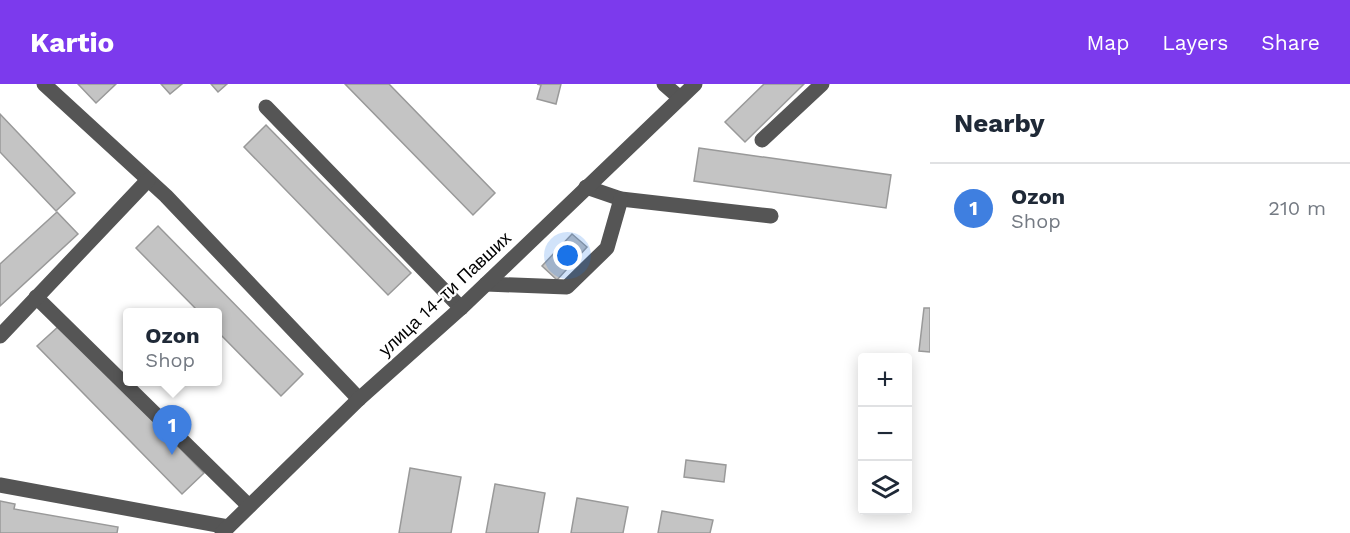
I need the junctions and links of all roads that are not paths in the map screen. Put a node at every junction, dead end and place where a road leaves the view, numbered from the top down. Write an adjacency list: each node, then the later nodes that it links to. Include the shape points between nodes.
1 (44, 84): 8 (street)
2 (664, 84): 5 (street)
3 (695, 84): 5 (street, улица 14-ти Павших)
4 (822, 84): 7 (street)
5 (680, 98): 9 (street, улица 14-ти Павших)
6 (266, 107): 14 (street)
7 (762, 140)
8 (148, 180): 13 (street); 18 (street)
9 (586, 187): 10 (street); 12 (street, улица 14-ти Павших)
10 (621, 200): 11 (street); 12 (street, via 607,248 567,287)
11 (771, 216)
12 (486, 284): 14 (street, улица 14-ти Павших)
13 (36, 297): 15 (street); 16 (street)
14 (461, 308): 18 (street, улица 14-ти Павших)
15 (0, 336)
16 (123, 382)
17 (127, 386): 20 (street)
18 (359, 399): 20 (street, улица 14-ти Павших)
19 (0, 485): 21 (street)
20 (249, 506): 21 (street, улица 14-ти Павших)
21 (225, 530)

